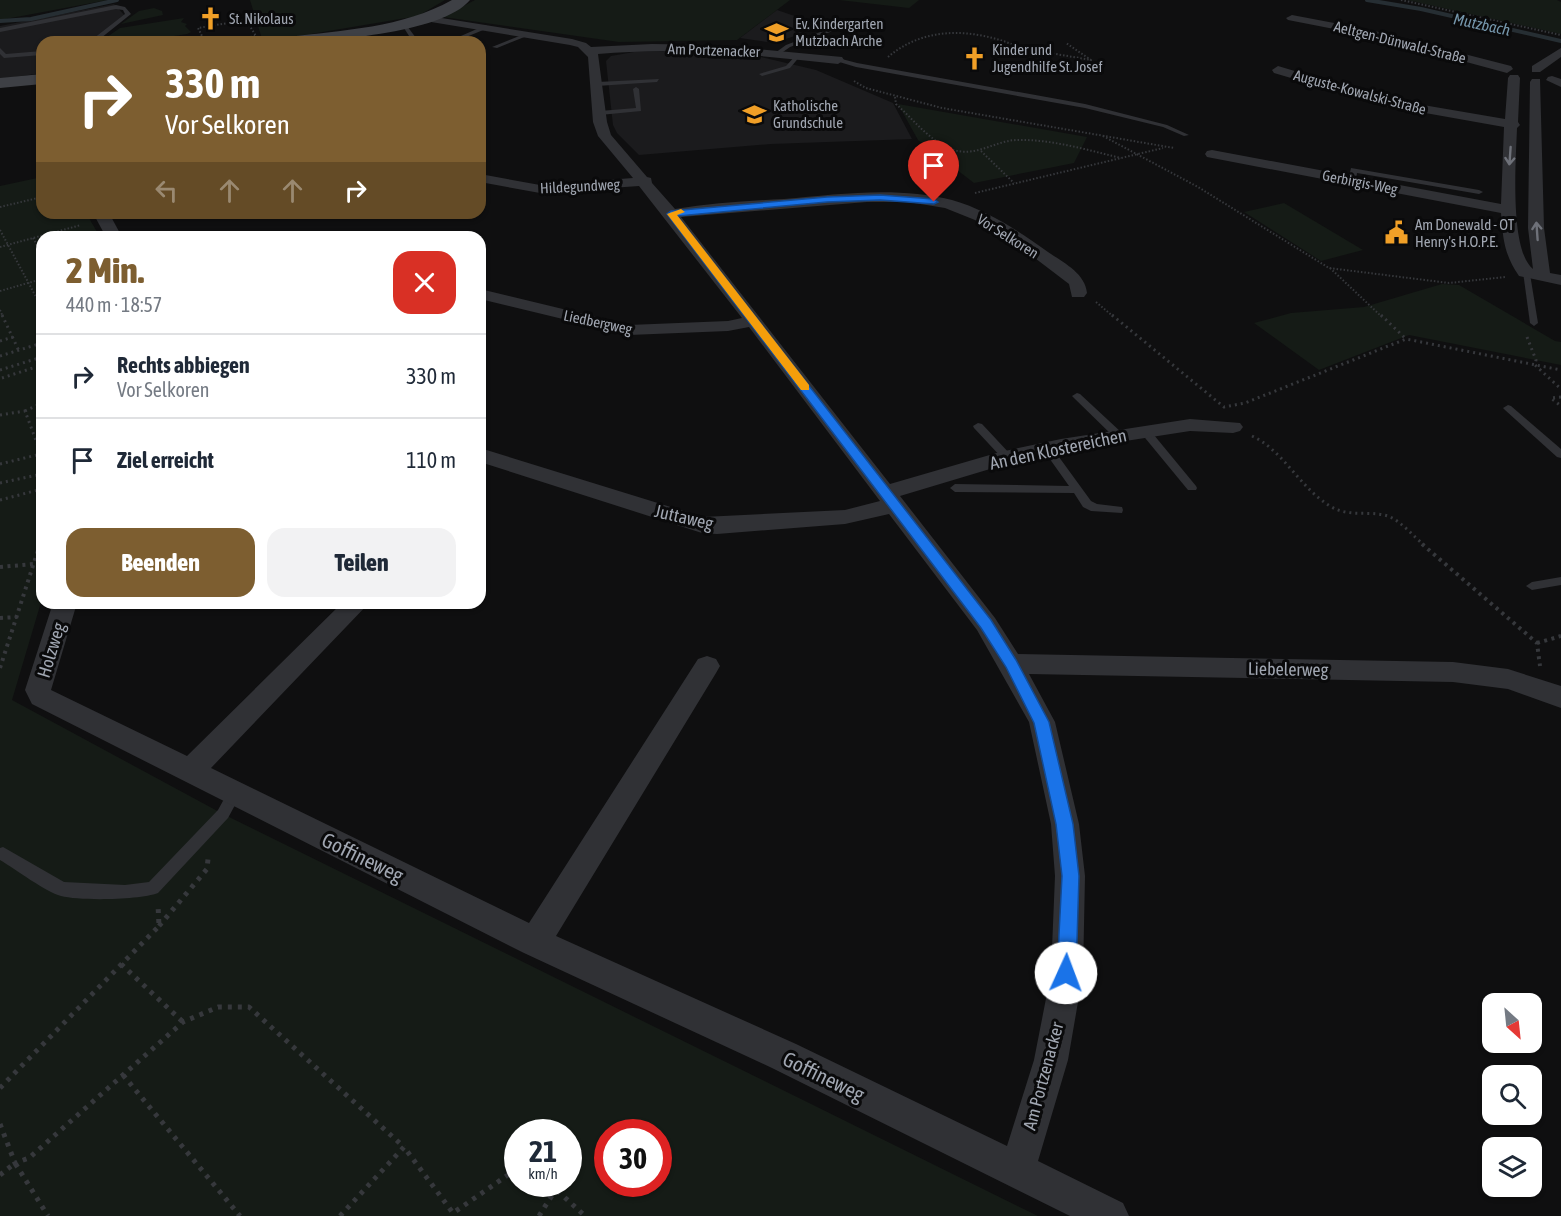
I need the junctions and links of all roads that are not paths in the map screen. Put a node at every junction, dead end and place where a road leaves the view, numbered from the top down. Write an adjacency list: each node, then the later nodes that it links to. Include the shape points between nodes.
1 (463, 0): 3 (main road)
2 (1292, 18): 22 (street, Aeltgen-Dünwald-Straße, via 1371,33)
3 (413, 21): 7 (main road); 8 (lane); 9 (street, Am Portzenacker)
4 (839, 27): 16 (lane)
5 (0, 30): 6 (lane, via 117,7 126,10 128,14)
6 (100, 36)
7 (344, 36)
8 (415, 36)
9 (485, 36)
10 (486, 36): 12 (street, Am Portzenacker)
11 (486, 37): 12 (lane)
12 (490, 37): 14 (street, Am Portzenacker, via 529,34 572,42)
13 (0, 50): 17 (lane, via 4,56 12,57)
14 (590, 51): 16 (street, Am Portzenacker, via 725,48); 26 (street, Am Portzenacker)
15 (1561, 52): 22 (street)
16 (778, 53): 18 (street, Am Portzenacker)
17 (36, 54)
18 (798, 55): 19 (street, Am Portzenacker); 21 (lane, via 788,67)
19 (838, 60): 30 (lane, via 1085,106)
20 (1278, 70): 29 (street, Auguste-Kowalski-Straße, via 1386,102)
21 (762, 74)
22 (1531, 74): 29 (street); 38 (street, one-way to 22)
23 (36, 80): 25 (main road)
24 (657, 80): 26 (lane)
25 (0, 83)
26 (597, 84): 28 (street, Am Portzenacker)
27 (636, 89): 28 (lane, via 639,110)
28 (600, 113): 33 (street, Am Portzenacker, via 605,135)
29 (1513, 124): 36 (street, one-way to 36)
30 (1186, 135)
31 (1212, 154): 34 (street, Gerbirgis-Weg, via 1352,181)
32 (486, 179): 33 (street, Hildegundweg, via 540,189)
33 (646, 181): 37 (street, Am Portzenacker)
34 (1412, 186): 35 (lane); 36 (street, Gerbirgis-Weg)
35 (1479, 192)
36 (1508, 210): 38 (street, via 1515,261)
37 (671, 214): 40 (street, Vor Selkoren, via 880,198 949,204 994,224 1064,272 1077,282); 42 (street, Am Portzenacker)
38 (1534, 274): 39 (street); 43 (lane)
39 (1561, 280)
40 (1078, 293)
41 (486, 295): 42 (street, Liedbergweg, via 629,330 728,326)
42 (754, 321): 57 (street, Am Portzenacker)
43 (1534, 323)
44 (1077, 396): 49 (lane)
45 (1508, 408): 51 (lane)
46 (978, 426): 53 (lane)
47 (1233, 427): 48 (street, An den Klostereichen, via 1190,425)
48 (1145, 431): 49 (street, An den Klostereichen); 55 (lane)
49 (1118, 435): 50 (street, An den Klostereichen)
50 (1047, 448): 53 (street, An den Klostereichen); 56 (lane)
51 (1561, 455)
52 (486, 457): 57 (street, Juttaweg, via 702,525 845,517)
53 (1007, 458): 57 (street, An den Klostereichen)
54 (955, 488): 56 (lane)
55 (1192, 488)
56 (1077, 490): 58 (lane, via 1091,507)
57 (891, 499): 63 (street, Am Portzenacker, via 986,624)
58 (1118, 510)
59 (1561, 581): 60 (lane)
60 (1532, 586)
61 (63, 609): 66 (street, Holzweg, via 38,690)
62 (351, 609): 67 (street)
63 (1011, 664): 65 (street, Liebelerweg, via 1453,672 1495,676); 71 (street, Am Portzenacker, via 1042,722 1065,824 1070,876 1066,973 1051,1060)
64 (707, 666): 70 (street)
65 (1552, 693)
66 (41, 697): 67 (street, Goffineweg)
67 (190, 771): 68 (street, Goffineweg)
68 (234, 794): 69 (lane, via 223,814 153,888 125,892 62,889); 70 (street, Goffineweg)
69 (3, 854)
70 (536, 942): 71 (street, Goffineweg, via 784,1056)
71 (1017, 1171): 72 (street, Goffineweg)
72 (1110, 1216)

